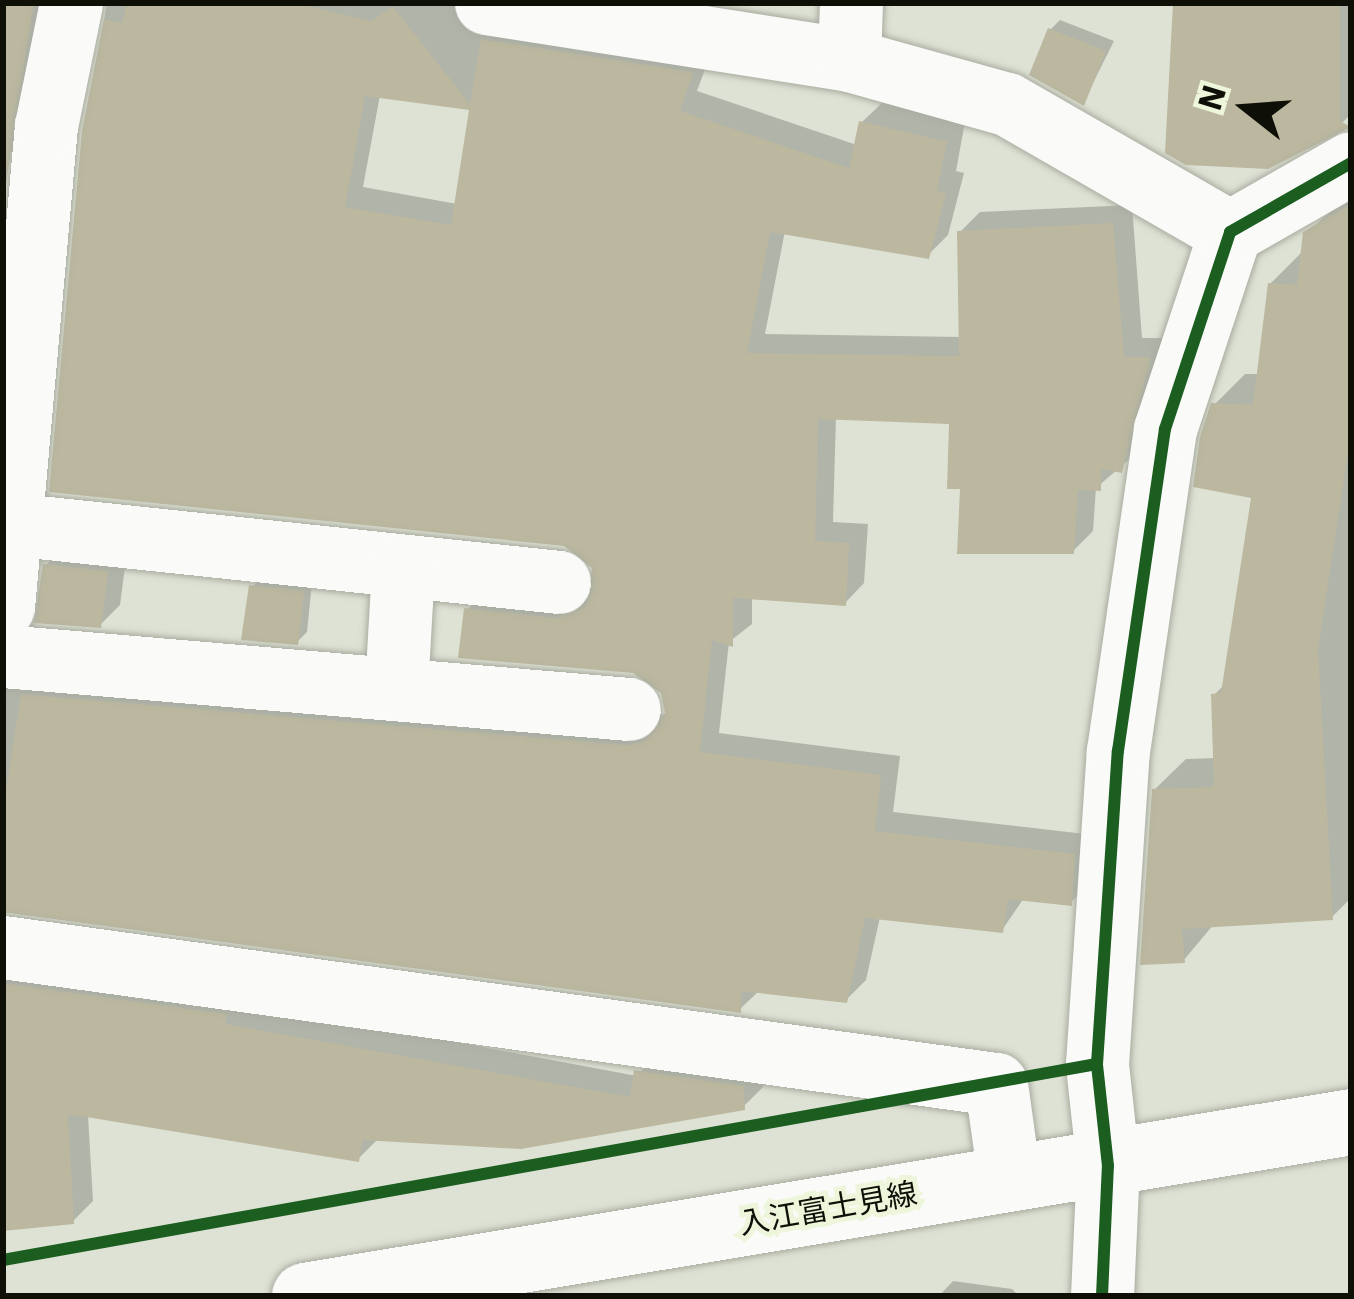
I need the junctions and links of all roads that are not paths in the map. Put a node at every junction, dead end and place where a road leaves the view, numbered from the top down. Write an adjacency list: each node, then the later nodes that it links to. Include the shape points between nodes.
1 (71, 3): 4 (street)
2 (486, 3): 3 (street)
3 (850, 32): 6 (street, via 1007,104)
4 (24, 123): 7 (street)
5 (1351, 163): 6 (street)
6 (1230, 232): 16 (street, via 1165,429 1137,593 1097,1064)
7 (10, 524): 8 (street); 10 (street)
8 (403, 566): 9 (street); 12 (street)
9 (559, 582)
10 (3, 607)
11 (3, 656): 12 (street)
12 (396, 689): 13 (street)
13 (629, 709)
14 (3, 947): 17 (street, via 996,1084)
15 (1351, 1122): 16 (main road, 入江富士見線)
16 (1108, 1166): 17 (main road, 入江富士見線); 19 (street)
17 (1009, 1178): 18 (main road, 入江富士見線)
18 (305, 1296)
19 (1102, 1296)

